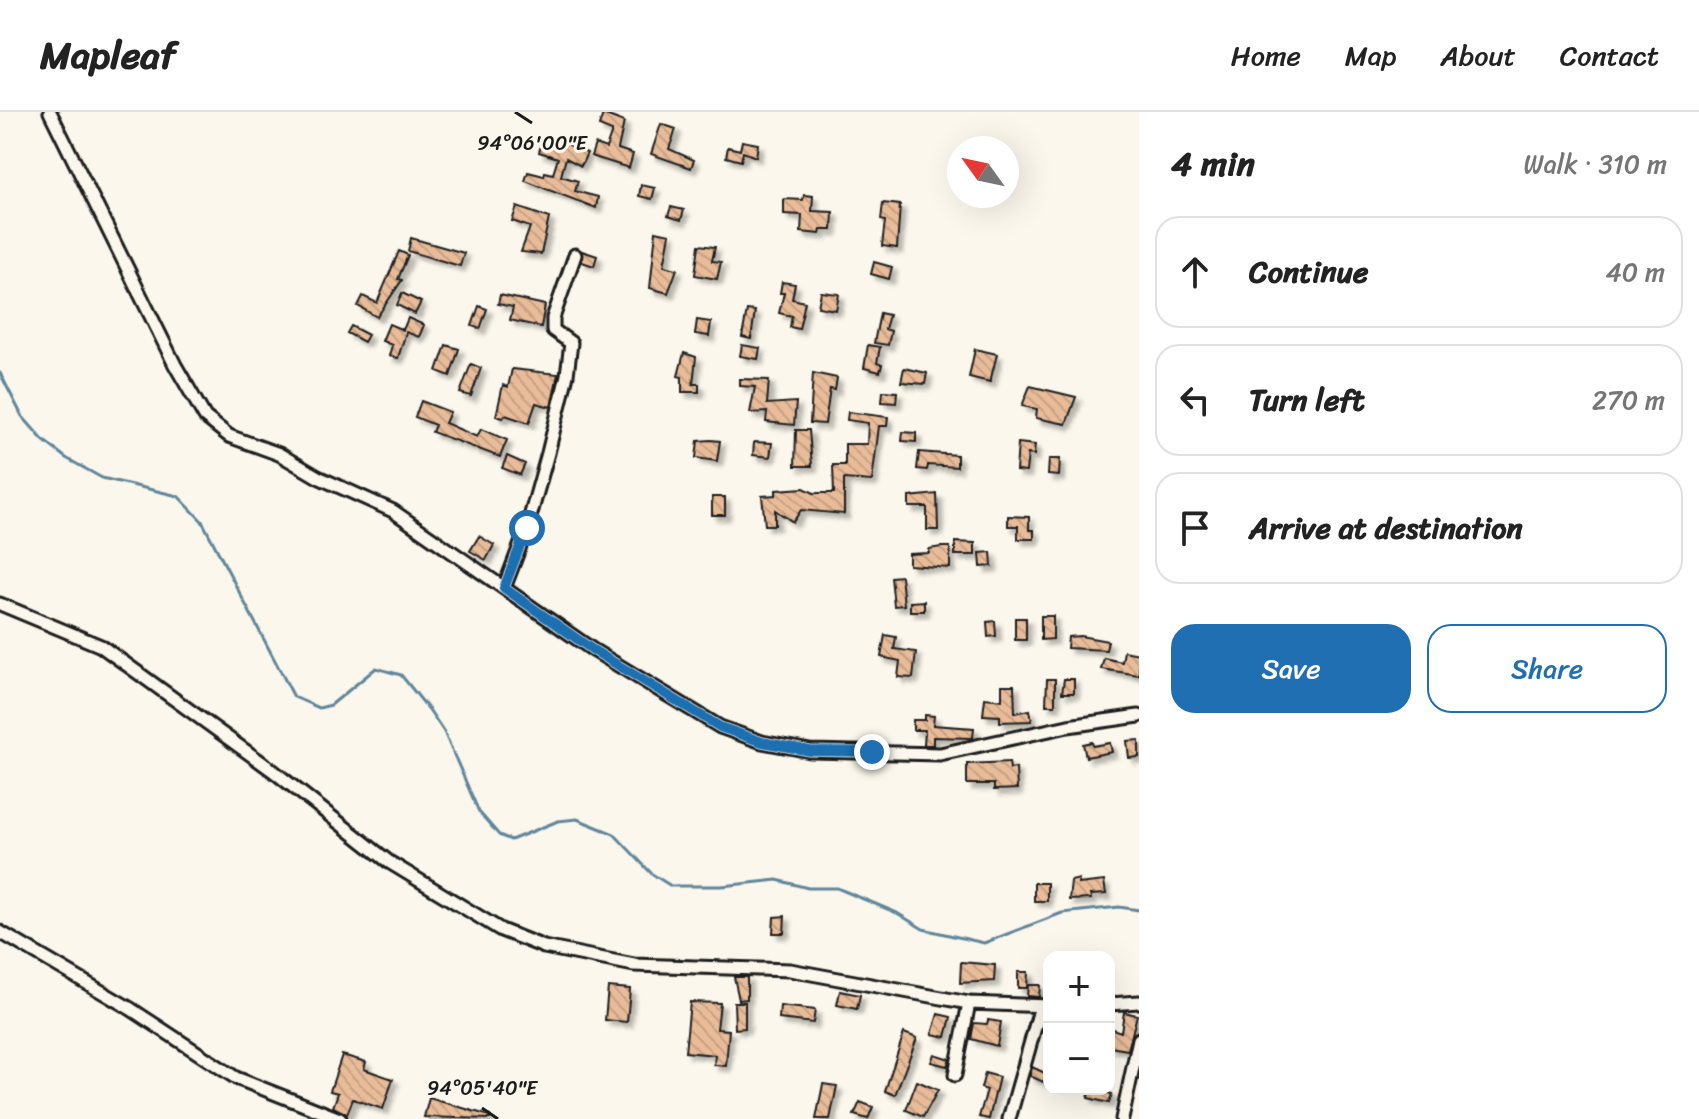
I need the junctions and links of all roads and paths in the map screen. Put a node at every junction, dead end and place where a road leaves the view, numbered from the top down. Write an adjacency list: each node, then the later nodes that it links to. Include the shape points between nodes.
1 (50, 112): 3 (street, via 205,417 229,436 279,454 393,511)
2 (575, 255): 3 (street, via 553,318 553,330 571,343 567,375 527,528)
3 (504, 588): 5 (street, via 659,692 720,727 762,742 810,751 940,754)
4 (0, 604): 8 (street, via 112,653 389,862 501,930 592,959 790,970)
5 (1139, 716)
6 (0, 932): 14 (street, via 236,1078)
7 (1139, 1002): 9 (street)
8 (969, 1003): 10 (street); 13 (street)
9 (1115, 1004)
10 (1043, 1006)
11 (1043, 1012): 15 (street)
12 (1139, 1039): 16 (street)
13 (955, 1075)
14 (340, 1119)
15 (1009, 1119)
16 (1122, 1119)

